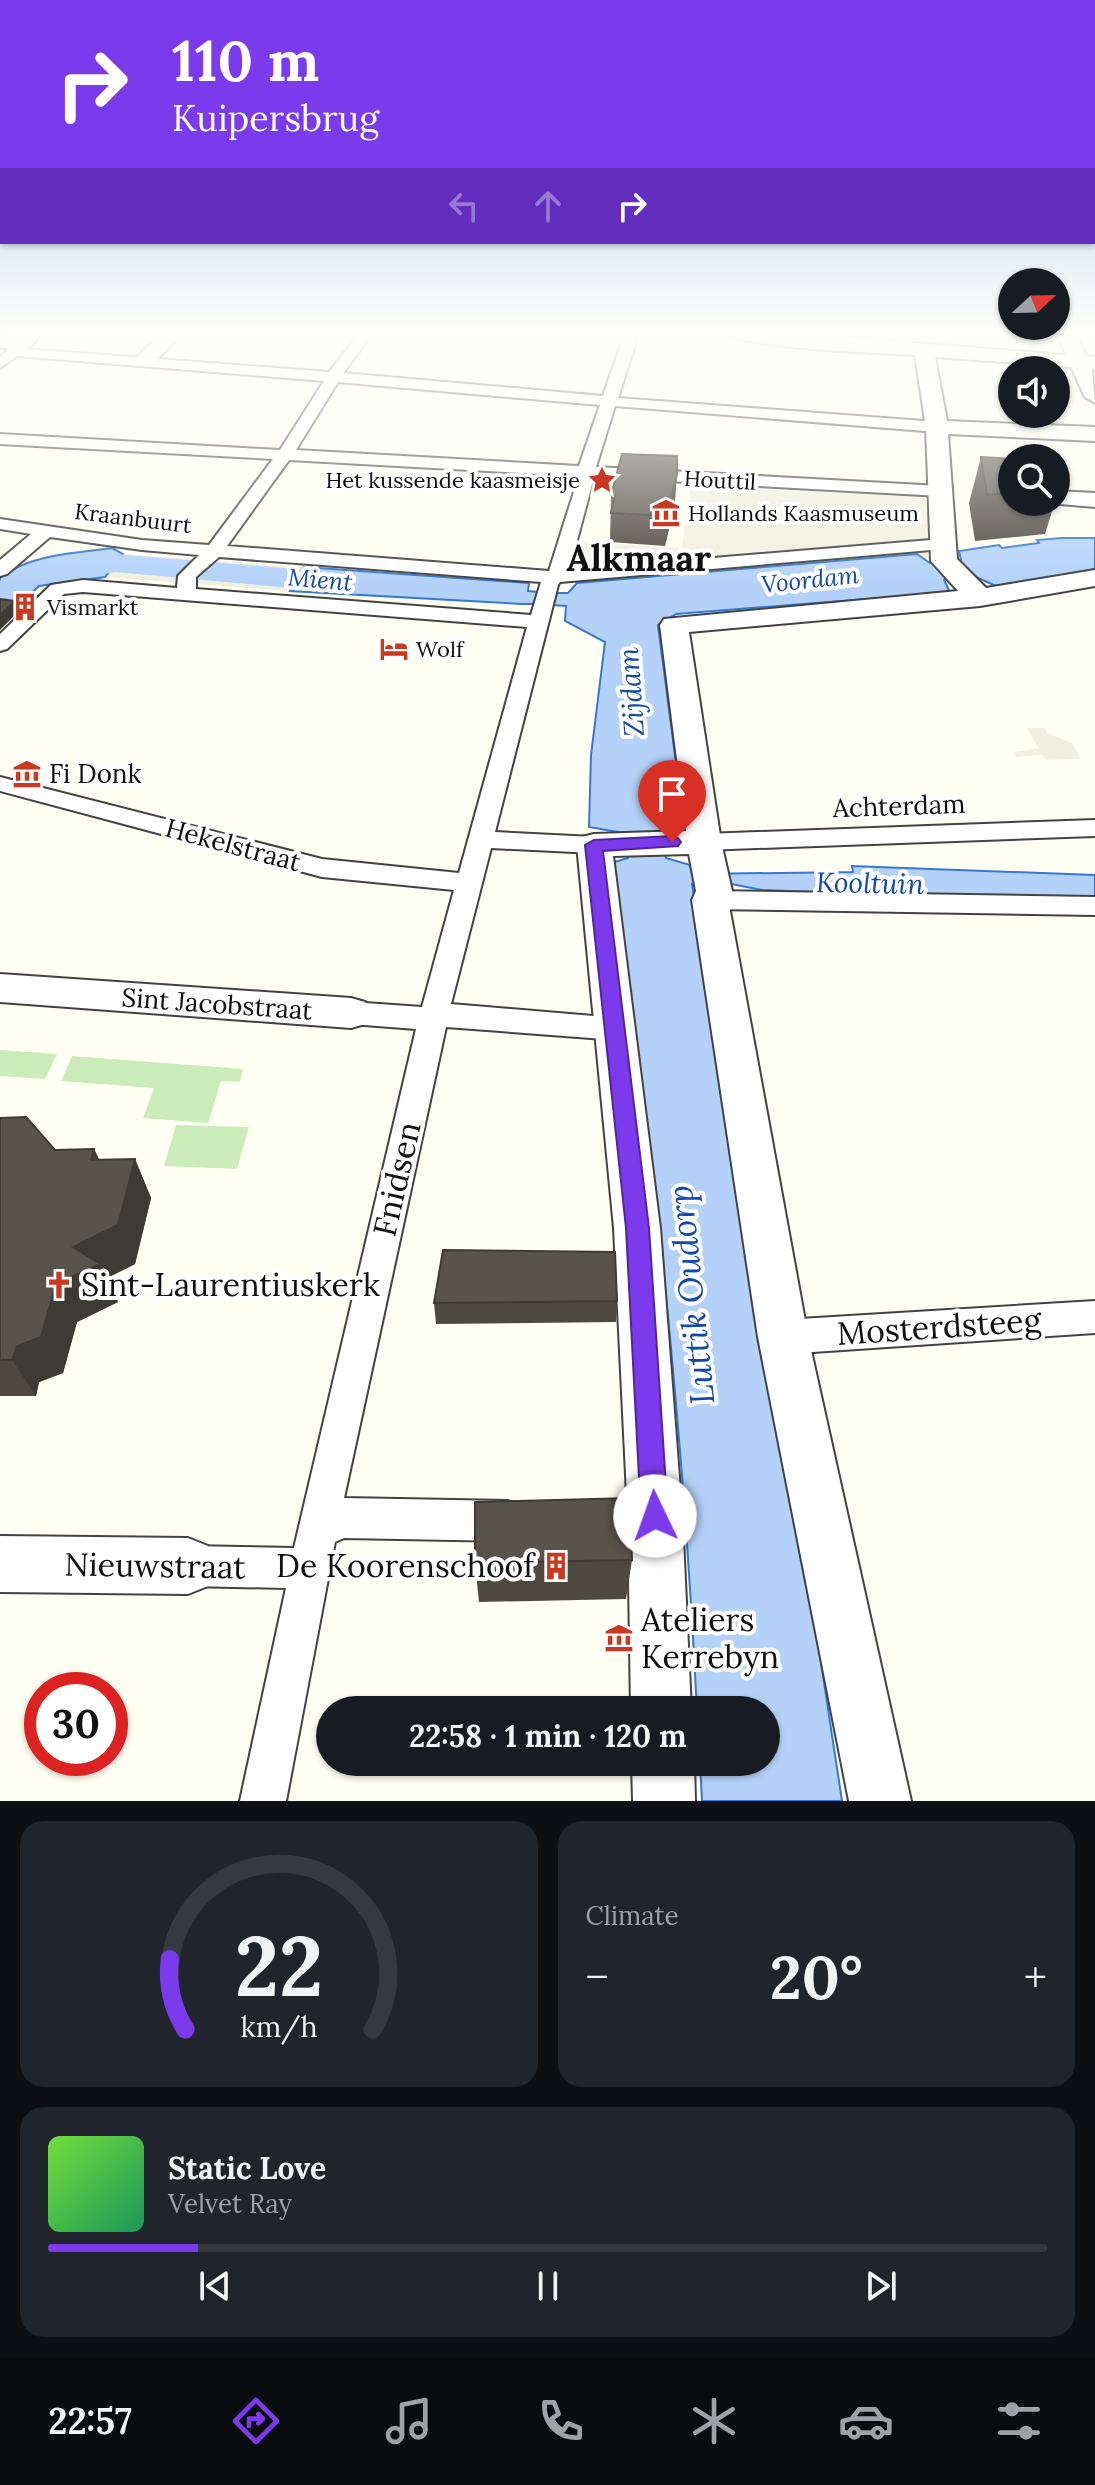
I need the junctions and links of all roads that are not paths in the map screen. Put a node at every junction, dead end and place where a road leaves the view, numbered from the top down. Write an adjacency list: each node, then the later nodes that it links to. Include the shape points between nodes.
1 (310, 415): 8 (street)
2 (604, 415): 9 (street, Fnidsen)
3 (773, 415): 5 (street)
4 (933, 415): 5 (street)
5 (937, 427): 6 (street); 10 (street)
6 (1095, 434)
7 (0, 439): 8 (street, Houttil)
8 (284, 456): 9 (street, Houttil); 16 (street)
9 (585, 474): 10 (street, Houttil); 20 (street, Fnidsen, via 560,570)
10 (941, 491): 11 (street, Houttil); 18 (street)
11 (967, 492)
12 (1070, 499): 13 (street)
13 (1095, 500)
14 (0, 524): 15 (street, Kraanbuurt)
15 (46, 531): 16 (street, Kraanbuurt); 17 (street)
16 (214, 551): 20 (street); 21 (street, via 187,576)
17 (0, 570)
18 (957, 571): 19 (street); 20 (street); 28 (street, via 674,625)
19 (1095, 578)
20 (551, 581): 22 (street, Fnidsen)
21 (186, 593): 22 (street, via 303,605); 23 (street, via 58,589)
22 (540, 616): 26 (street, Fnidsen)
23 (0, 645)
24 (0, 784): 29 (street, Hekelstraat, via 322,868)
25 (1095, 828): 28 (street, Achterdam, via 1052,841)
26 (482, 839): 27 (street); 29 (street, Fnidsen)
27 (607, 845): 28 (street); 34 (street)
28 (702, 869): 30 (street, via 887,906); 36 (street)
29 (471, 883): 33 (street, Fnidsen)
30 (1095, 906)
31 (0, 988): 32 (street, Sint Jacobstraat)
32 (351, 1013): 33 (street, Sint Jacobstraat)
33 (433, 1019): 34 (street, Sint Jacobstraat, via 449,1015); 38 (street, Fnidsen)
34 (617, 1029): 41 (street, via 637,1228 639,1517)
35 (1095, 1317): 36 (street, Mosterdsteeg)
36 (783, 1337): 45 (street)
37 (544, 1520): 38 (street, Nieuwstraat, via 344,1518)
38 (314, 1548): 40 (street, Nieuwstraat); 43 (street, Fnidsen)
39 (0, 1564): 40 (street, Nieuwstraat)
40 (188, 1566)
41 (659, 1696)
42 (663, 1776): 44 (street)
43 (263, 1801)
44 (664, 1801)
45 (880, 1801)

